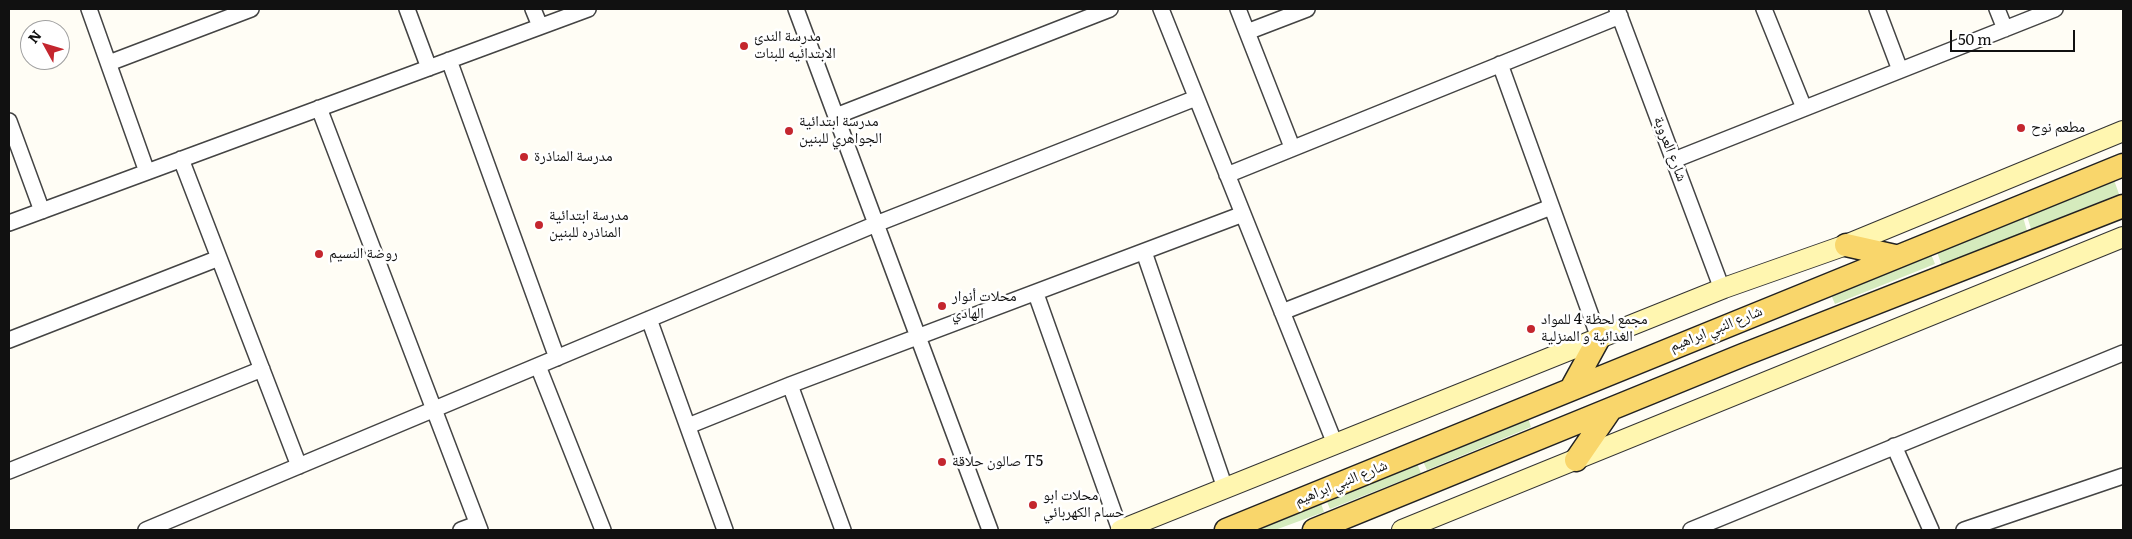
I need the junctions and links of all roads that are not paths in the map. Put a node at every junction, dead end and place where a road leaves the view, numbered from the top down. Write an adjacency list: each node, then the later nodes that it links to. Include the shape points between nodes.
1 (89, 9): 20 (street)
2 (251, 9): 20 (street)
3 (407, 9): 22 (street)
4 (533, 9): 16 (street)
5 (588, 9): 16 (street)
6 (796, 9): 27 (street)
7 (1110, 9): 27 (street)
8 (1161, 9): 24 (street)
9 (1238, 9): 18 (street)
10 (1307, 9): 18 (street)
11 (1764, 9): 26 (street)
12 (1877, 9): 23 (street)
13 (1997, 9): 17 (street)
14 (2055, 9): 17 (street)
15 (1619, 12): 21 (street); 32 (street, شارع العروبة)
16 (540, 26): 19 (street)
17 (2005, 28): 23 (street)
18 (1247, 32): 30 (street)
19 (449, 60): 22 (street); 57 (street)
20 (109, 63): 34 (street)
21 (1500, 64): 30 (street); 37 (street)
22 (429, 68): 25 (street)
23 (1900, 70): 26 (street)
24 (1196, 98): 35 (street); 41 (street)
25 (319, 108): 31 (street); 64 (street)
26 (1804, 108): 32 (street)
27 (836, 116): 41 (street)
28 (9, 121): 38 (street)
29 (2123, 132): 43 (street)
30 (1292, 147): 35 (street)
31 (181, 159): 34 (street); 46 (street)
32 (1674, 160): 47 (street, شارع العروبة)
33 (2123, 164): 45 (main road, شارع النبي ابراهيم)
34 (147, 172): 38 (street)
35 (1227, 175): 39 (street)
36 (2123, 206): 60 (main road)
37 (1551, 207): 49 (street); 51 (street)
38 (42, 211): 40 (street)
39 (1243, 214): 44 (street); 49 (street)
40 (9, 223)
41 (876, 224): 50 (street); 52 (street)
42 (2123, 237): 69 (street)
43 (1846, 245): 45 (main road); 47 (street)
44 (1144, 252): 48 (street); 73 (street)
45 (1895, 256): 54 (main road, شارع النبي ابراهيم)
46 (219, 258): 53 (street); 59 (street)
47 (1722, 289): 51 (street)
48 (1036, 294): 52 (street); 83 (street)
49 (1282, 312): 67 (street)
50 (649, 319): 57 (street); 66 (street)
51 (1599, 338): 63 (main road); 67 (street)
52 (918, 339): 61 (street); 82 (street)
53 (9, 340)
54 (1690, 340): 56 (main road, شارع النبي ابراهيم); 60 (main road)
55 (2123, 353): 68 (street)
56 (1656, 354): 62 (main road); 63 (main road, شارع النبي ابراهيم)
57 (557, 358): 58 (street)
58 (538, 366): 64 (street); 79 (street)
59 (262, 369): 70 (street); 71 (street)
60 (1703, 372): 62 (main road)
61 (790, 385): 66 (street); 81 (street)
62 (1666, 387): 65 (main road)
63 (1571, 389): 84 (main road, شارع النبي ابراهيم)
64 (435, 409): 70 (street); 75 (street)
65 (1611, 409): 69 (main road); 85 (main road)
66 (688, 426): 80 (street)
67 (1335, 444): 73 (street)
68 (1894, 446): 76 (street); 87 (street)
69 (1576, 460): 86 (street)
70 (300, 466): 74 (street)
71 (9, 472)
72 (2123, 476): 88 (street)
73 (1225, 488): 83 (street)
74 (172, 525): 77 (street)
75 (478, 527): 78 (street)
76 (1700, 528)
77 (146, 530)
78 (461, 530)
79 (603, 530)
80 (725, 530)
81 (843, 530)
82 (990, 530)
83 (1121, 530)
84 (1226, 530)
85 (1314, 530)
86 (1402, 530)
87 (1931, 530)
88 (1964, 530)

